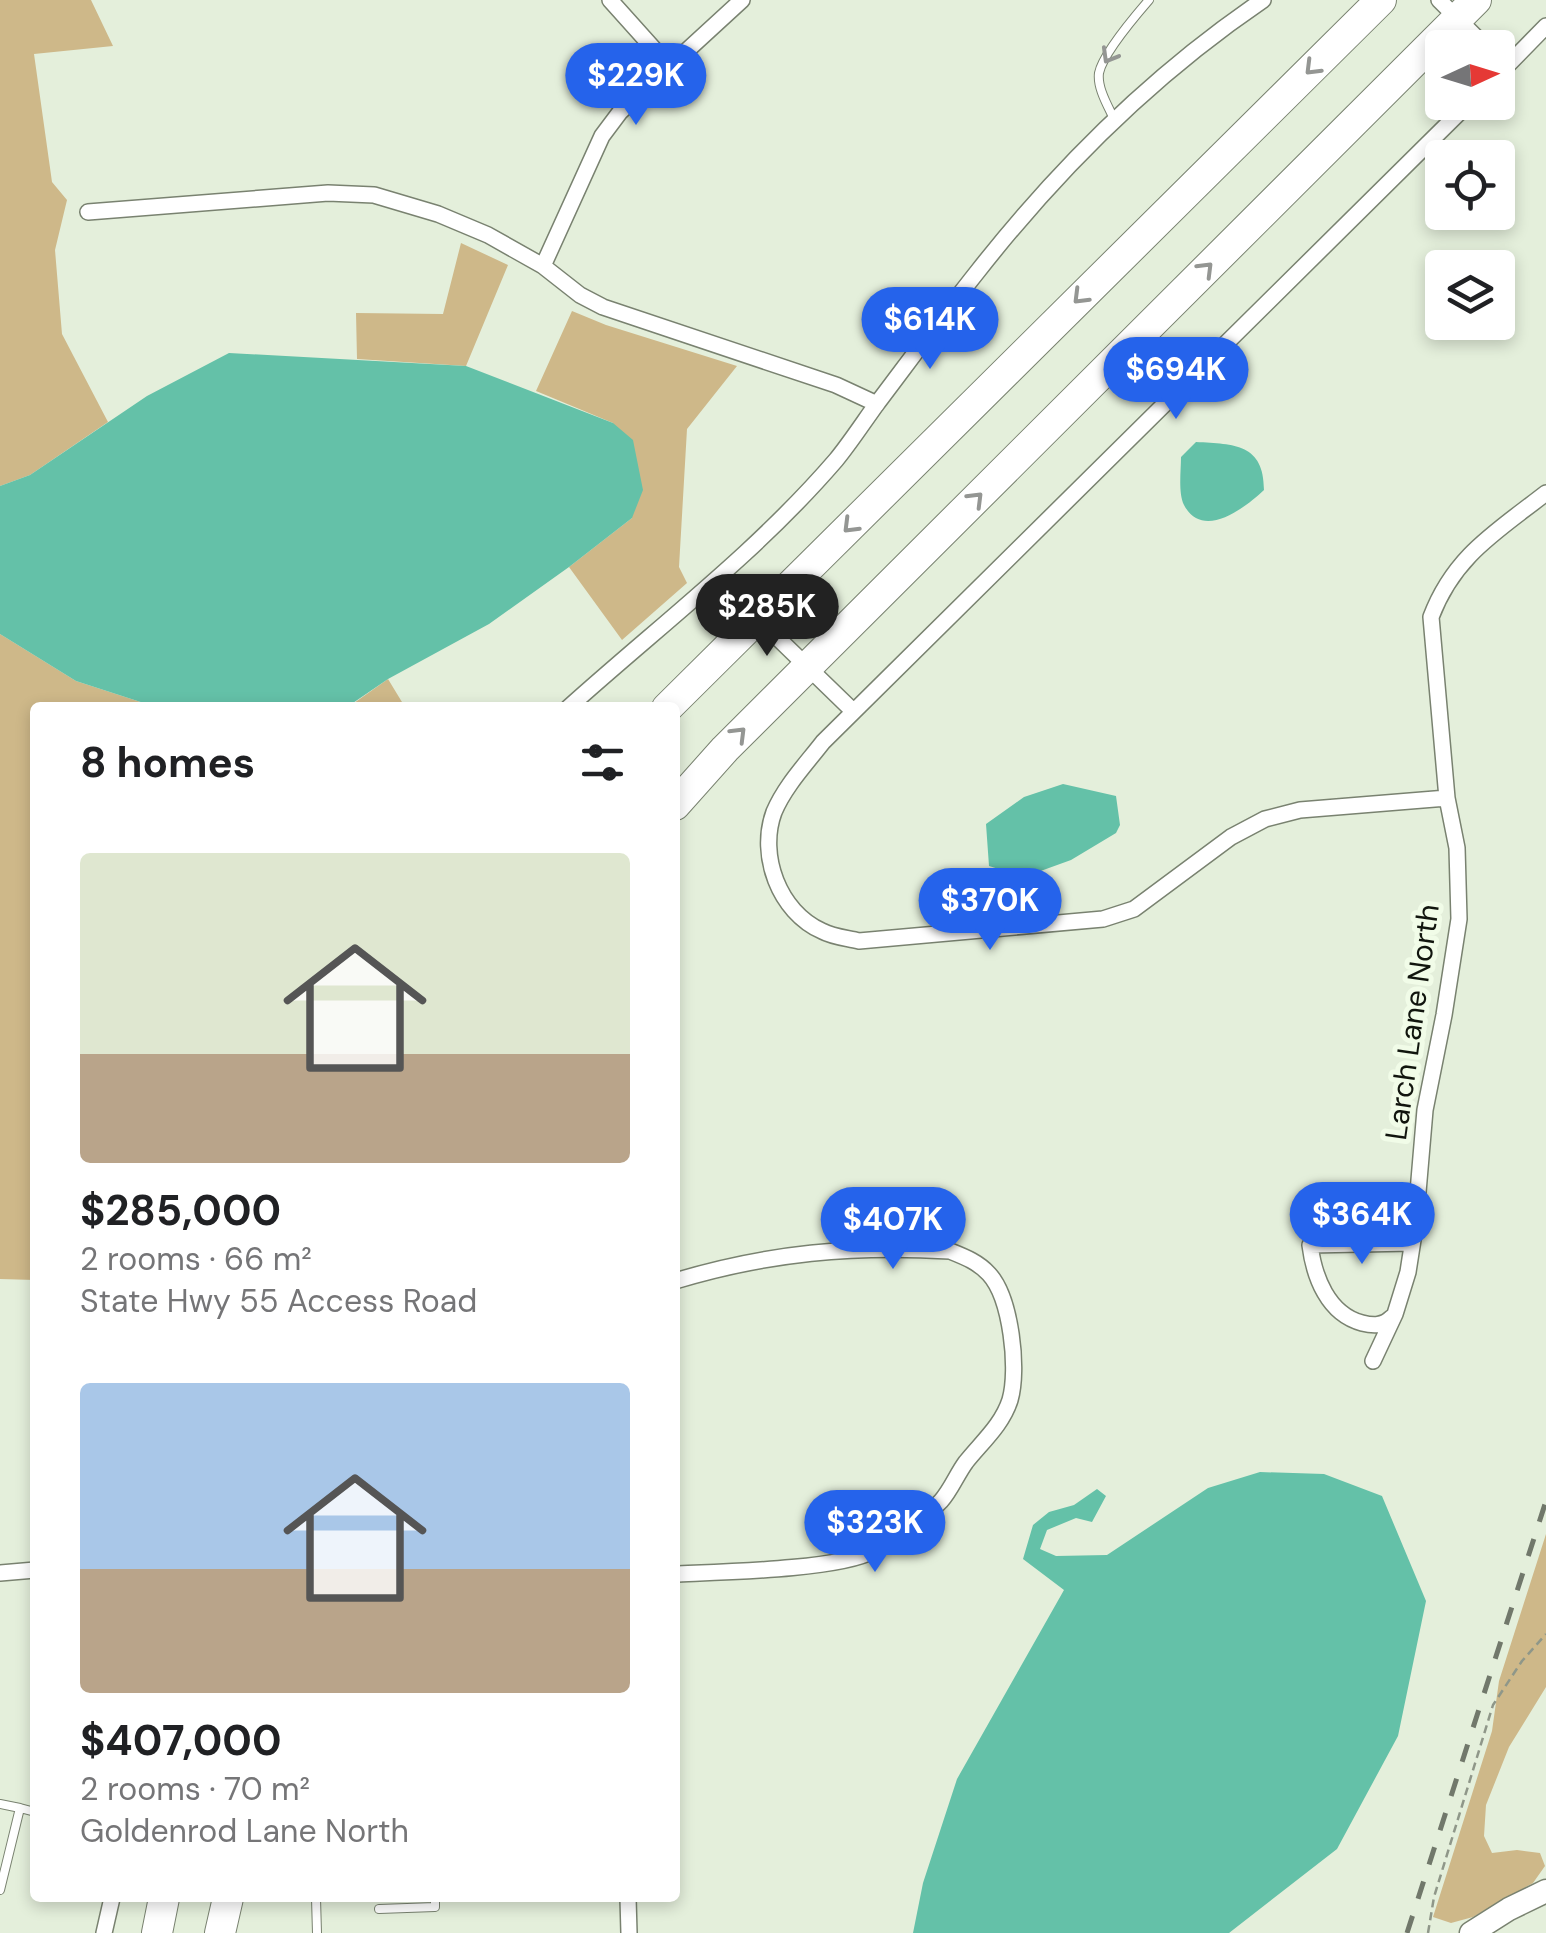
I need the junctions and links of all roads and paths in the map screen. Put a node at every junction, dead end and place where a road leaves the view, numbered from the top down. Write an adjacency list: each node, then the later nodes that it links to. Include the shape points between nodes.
1 (610, 0): 10 (street)
2 (742, 0): 10 (street)
3 (1149, 0): 11 (lane, one-way to 11, via 1099,73)
4 (1263, 0): 11 (street)
5 (1381, 0): 17 (highway, one-way to 17)
6 (1458, 6): 8 (street); 18 (highway, one-way to 6)
7 (1546, 26): 9 (street)
8 (1475, 30)
9 (1515, 54)
10 (670, 68): 14 (street, via 602,136)
11 (1114, 120): 15 (street, via 1014,227)
12 (1452, 120): 21 (street)
13 (88, 212): 14 (street, via 364,194 438,214)
14 (543, 266): 15 (street, via 603,308)
15 (877, 404): 19 (street, via 780,521)
16 (1546, 493): 22 (street, Larch Lane North, via 1456,568 1431,617)
17 (757, 618): 18 (street); 20 (highway)
18 (808, 666): 21 (street); 23 (highway, one-way to 18)
19 (575, 702)
20 (673, 702)
21 (853, 711): 22 (street, via 786,790 768,844 773,876 790,906 820,931 860,941 1103,919 1134,909 1265,819)
22 (1447, 798): 24 (street, Larch Lane North, via 1457,848 1459,919 1425,1110)
23 (680, 800)
24 (1412, 1243): 26 (street, Larch Lane North); 26 (street, via 1310,1246 1312,1265 1334,1307 1372,1326)
25 (680, 1279): 30 (street, via 802,1252 950,1250 990,1275 1003,1296 1011,1398 999,1424 940,1500 869,1554)
26 (1394, 1314): 27 (street, Larch Lane North)
27 (1373, 1362)
28 (30, 1570): 29 (street)
29 (0, 1573)
30 (680, 1574)
31 (1546, 1634): 49 (path, via 1493,1705)
32 (0, 1804): 33 (lane)
33 (20, 1808): 34 (lane); 35 (lane)
34 (30, 1811)
35 (0, 1890)
36 (1546, 1892): 50 (street)
37 (111, 1902): 44 (street)
38 (163, 1902): 45 (highway)
39 (227, 1902): 46 (highway)
40 (316, 1902): 47 (lane)
41 (436, 1902): 43 (lane)
42 (628, 1902): 48 (street)
43 (379, 1909)
44 (104, 1933)
45 (158, 1933)
46 (220, 1933)
47 (317, 1933)
48 (629, 1933)
49 (1428, 1933)
50 (1472, 1933)

